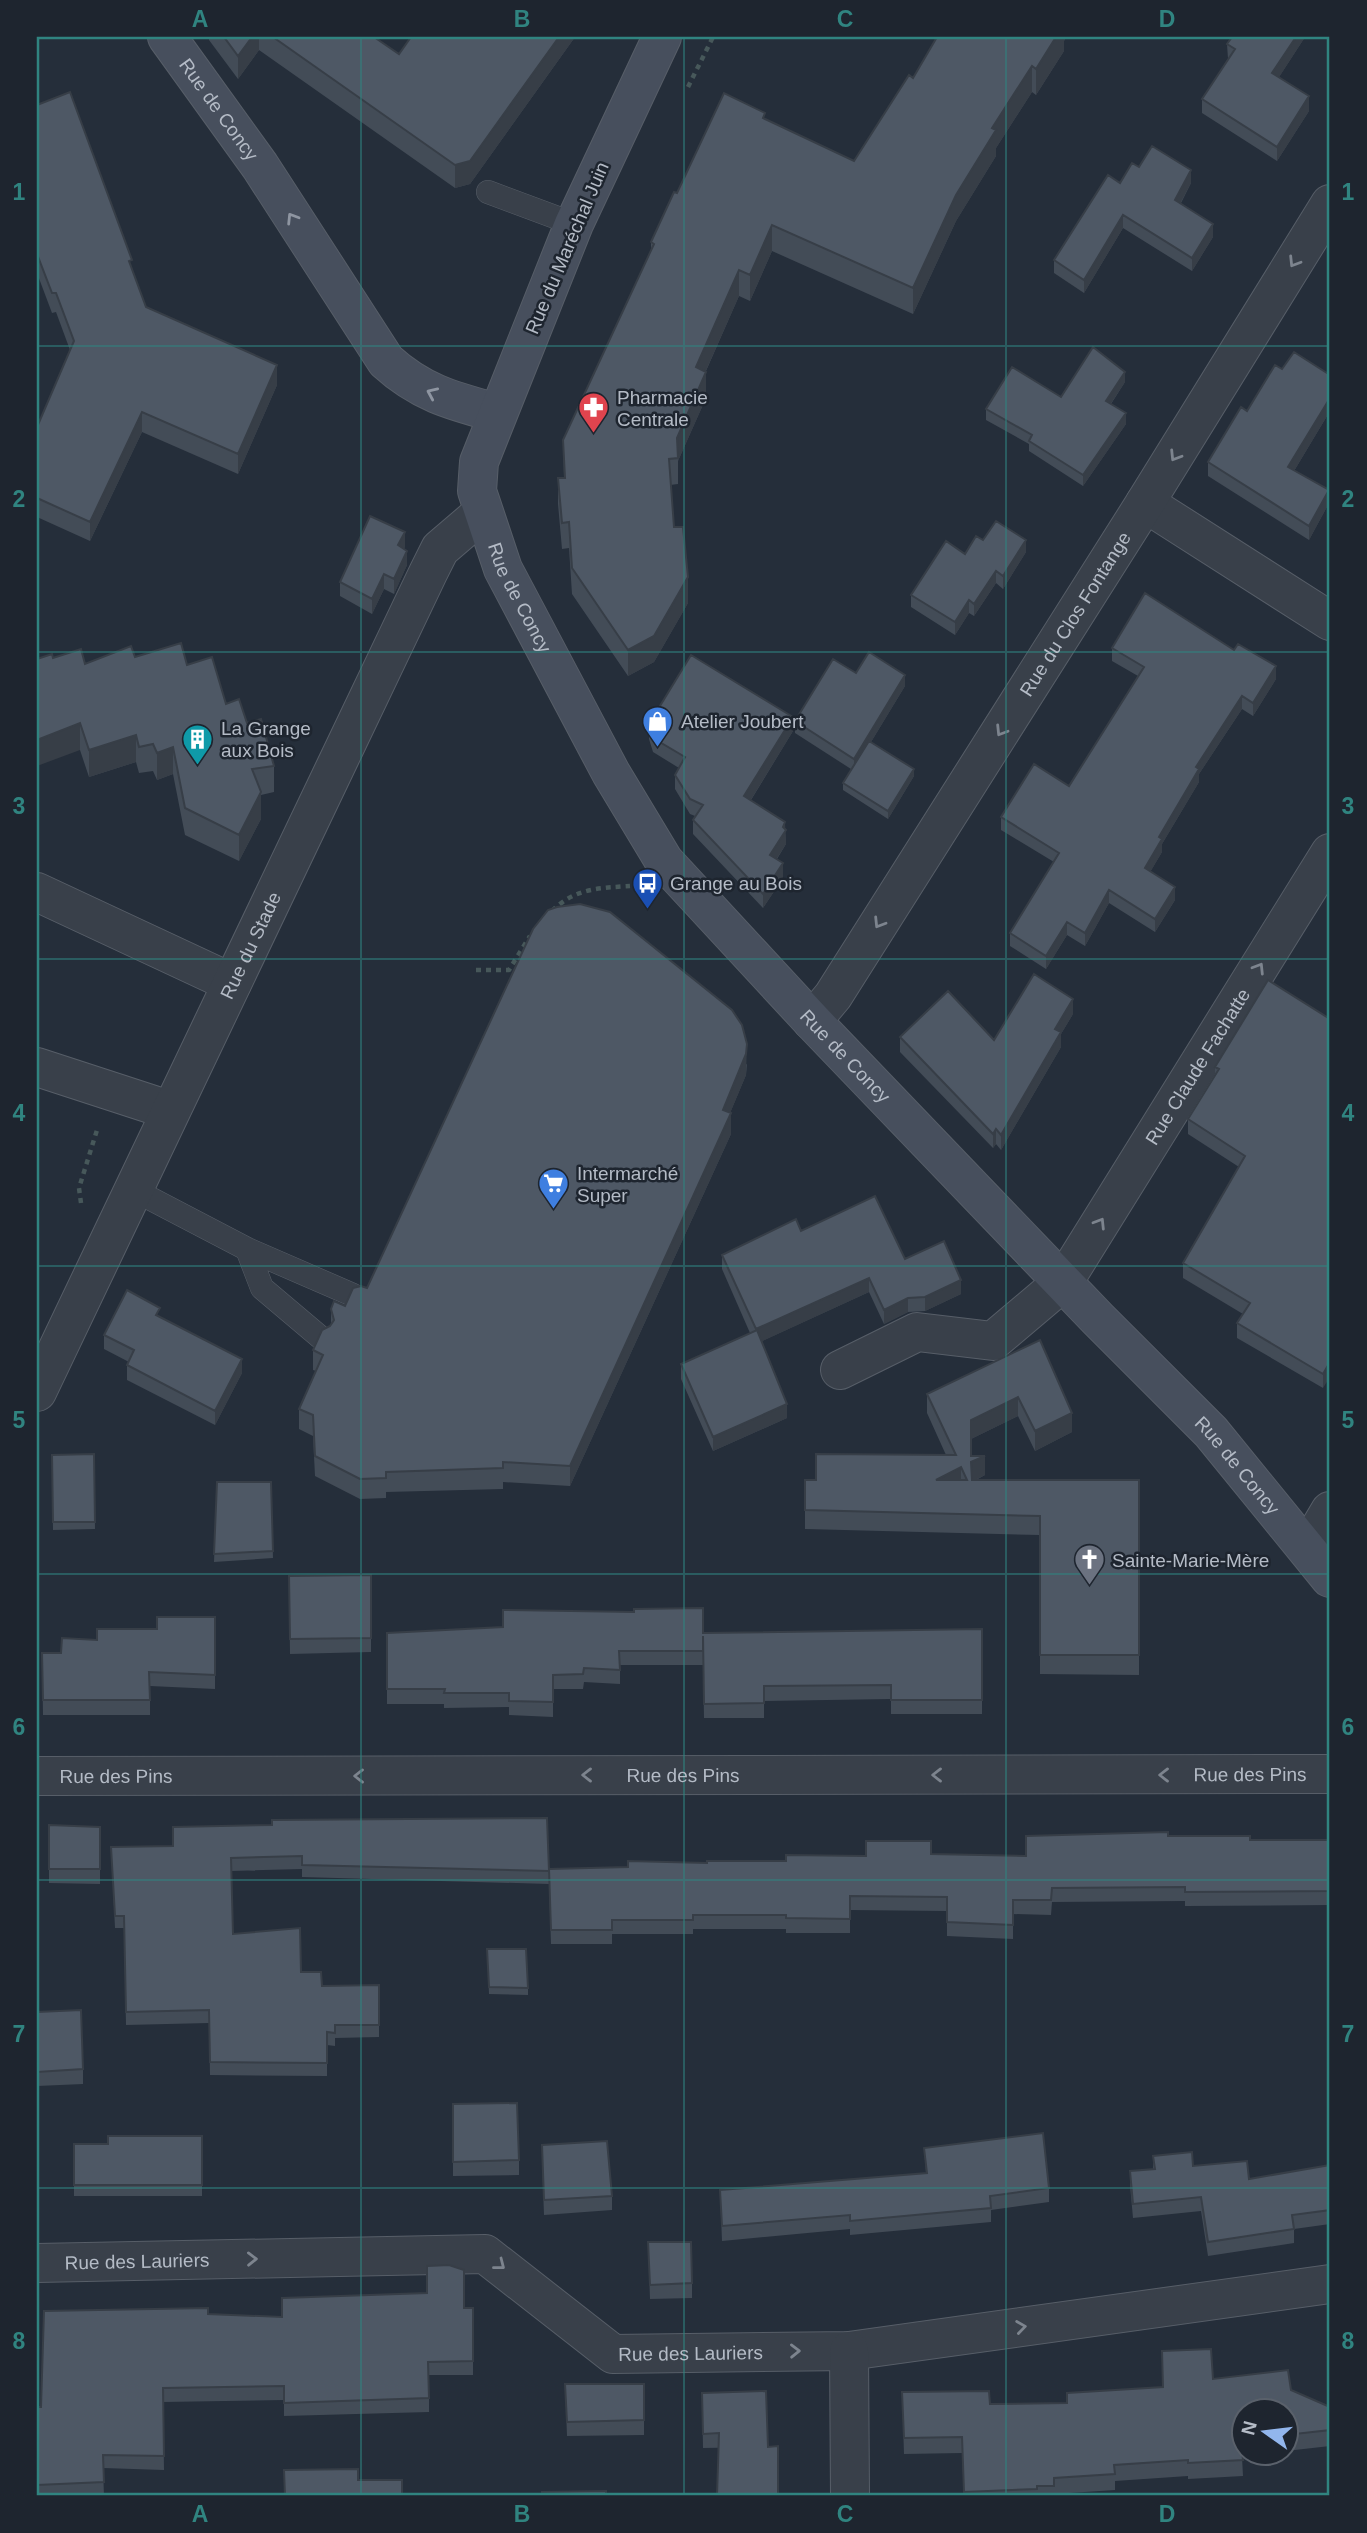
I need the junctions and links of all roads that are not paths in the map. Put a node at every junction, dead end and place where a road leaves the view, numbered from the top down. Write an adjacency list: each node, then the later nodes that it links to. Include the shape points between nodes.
1 (167, 37): 6 (street, Rue de Concy, one-way to 1, via 448,400 409,383 386,361 260,166)
2 (662, 37): 5 (street, Rue du Maréchal Juin)
3 (488, 192): 5 (lane)
4 (1330, 204): 8 (street, Rue du Clos Fontange, one-way to 8)
5 (574, 224): 6 (street, Rue du Maréchal Juin)
6 (497, 413): 7 (street, Rue du Maréchal Juin)
7 (479, 462): 9 (street, Rue de Concy, via 477,491)
8 (1146, 503): 10 (street); 14 (street, Rue du Clos Fontange, one-way to 14)
9 (482, 513): 13 (street, Rue du Stade, via 440,549); 14 (street, Rue de Concy, via 503,569 611,773 664,861)
10 (1330, 621)
11 (1330, 853): 19 (street, Rue Claude Fachatte, one-way to 11)
12 (37, 892): 13 (street)
13 (232, 983): 16 (street, Rue du Stade)
14 (812, 1021): 19 (street, Rue de Concy)
15 (37, 1068): 16 (street)
16 (169, 1110): 17 (street, Rue du Stade)
17 (134, 1190): 18 (lane); 23 (street, Rue du Stade)
18 (247, 1249): 20 (lane); 21 (lane, via 262,1288)
19 (1064, 1281): 22 (street, Rue Claude Fachatte, via 993,1341 918,1332); 25 (street, Rue de Concy, via 1211,1432)
20 (354, 1295)
21 (320, 1337)
22 (840, 1370)
23 (37, 1392)
24 (1330, 1511): 25 (street)
25 (1319, 1563)
26 (1330, 1774): 27 (street, Rue des Pins, one-way to 27)
27 (37, 1776)
28 (37, 2263): 30 (street, Rue des Lauriers, one-way to 30, via 485,2254 614,2354)
29 (1330, 2284): 30 (street, Rue des Lauriers, one-way to 29)
30 (849, 2350): 31 (street)
31 (850, 2496)

